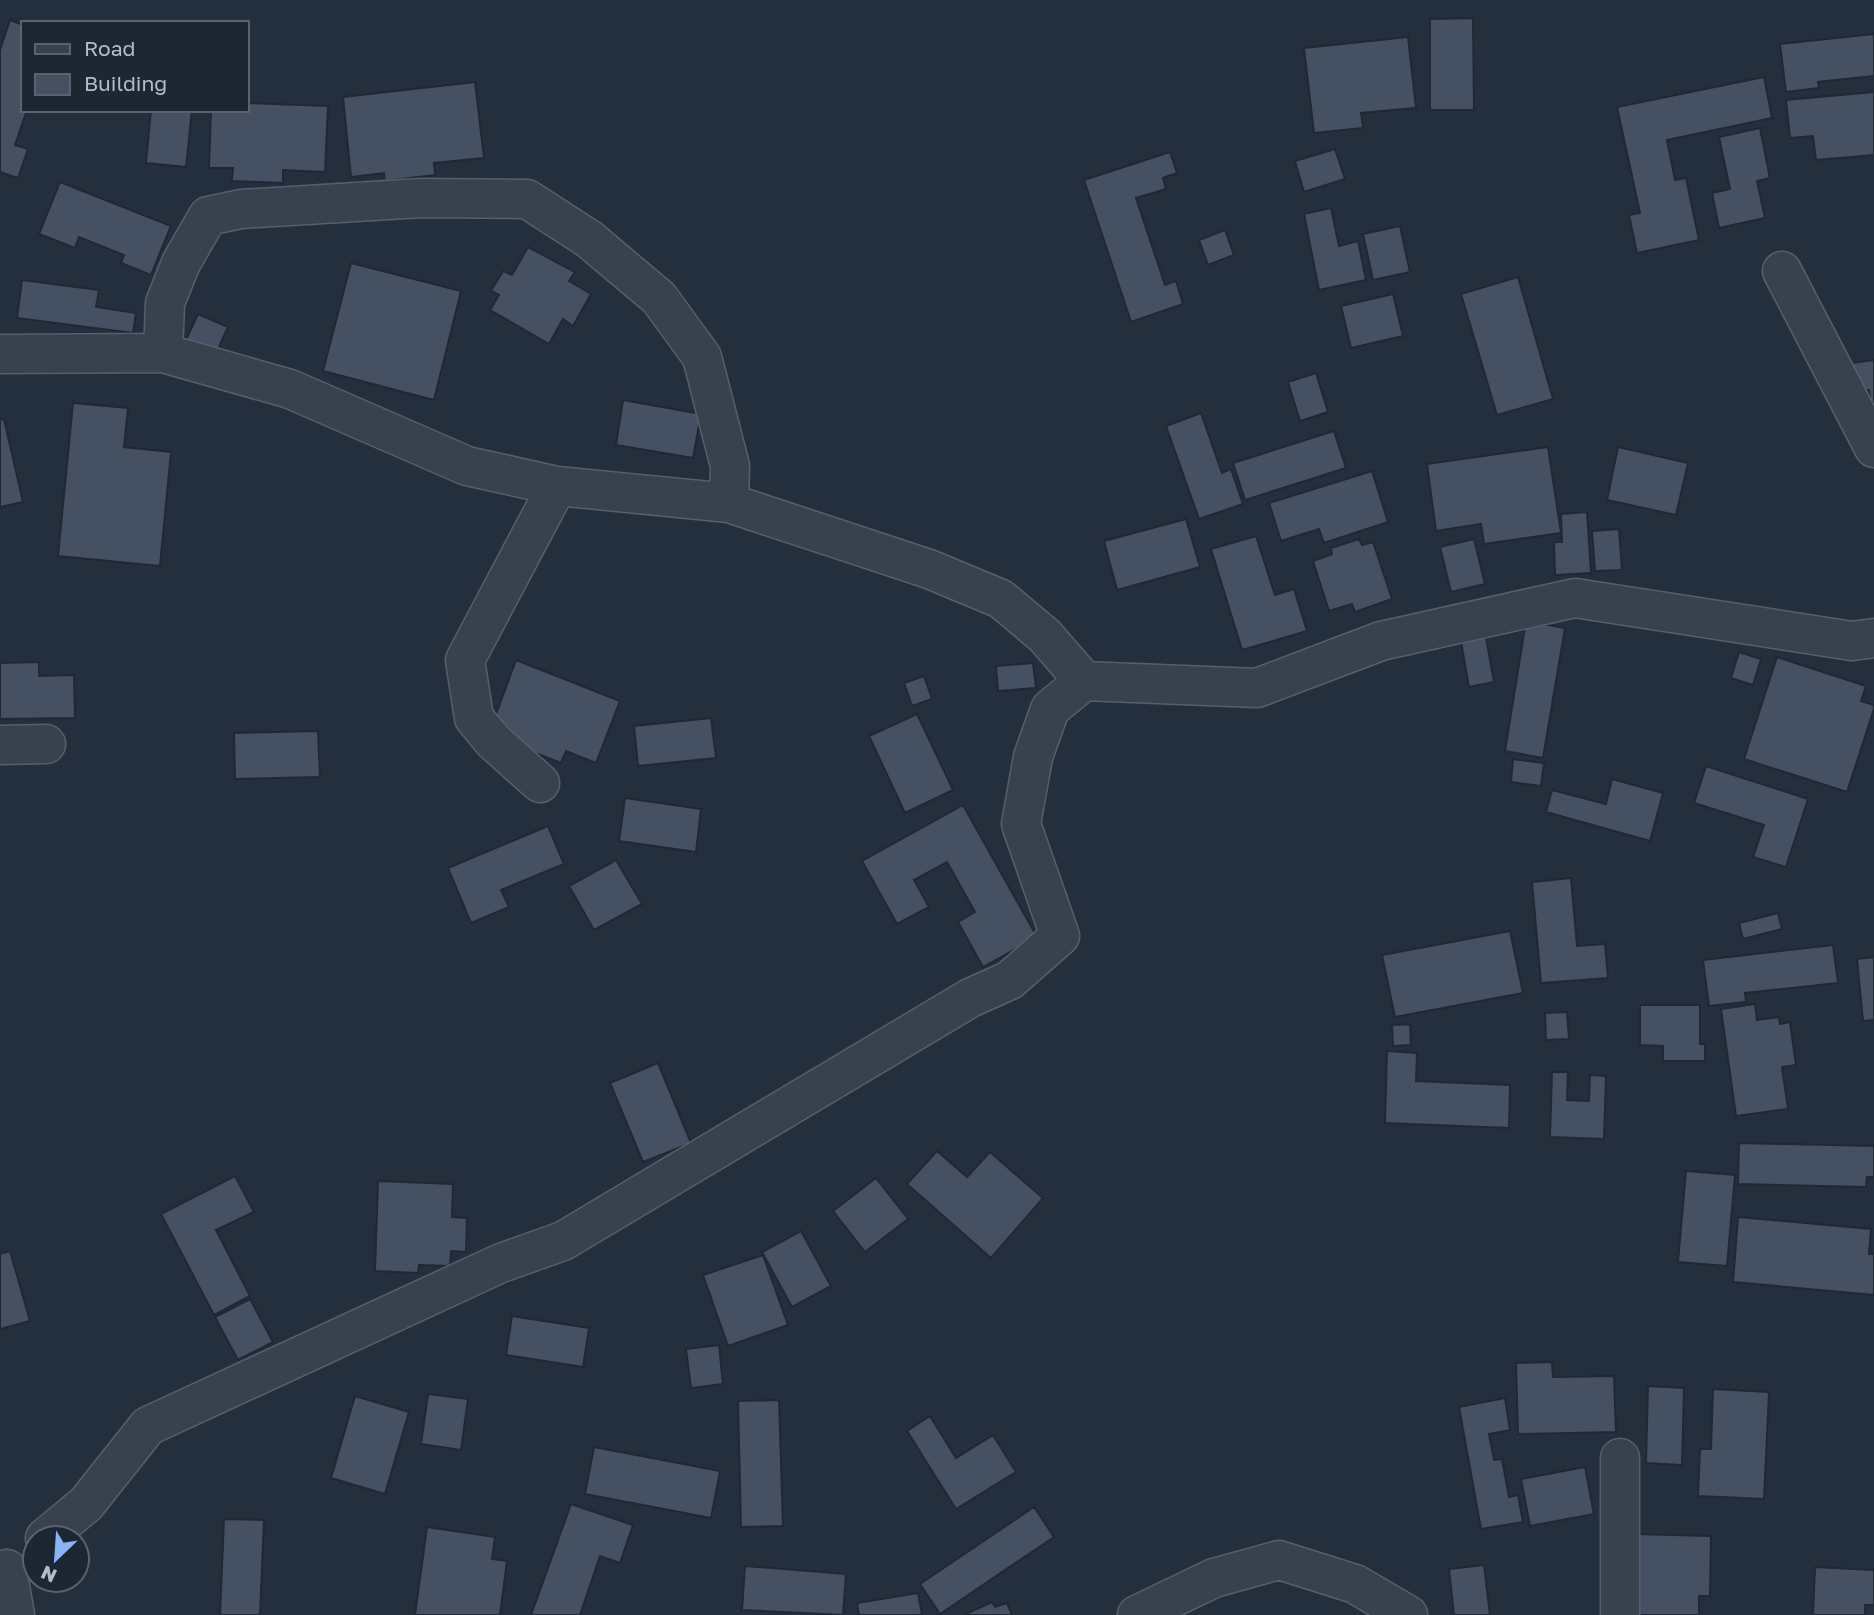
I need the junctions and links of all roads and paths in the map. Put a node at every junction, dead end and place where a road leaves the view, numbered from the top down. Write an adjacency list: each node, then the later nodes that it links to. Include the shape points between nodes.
1 (1782, 271): 4 (street)
2 (163, 353): 3 (street); 5 (street, via 290,388 467,466); 6 (street, via 165,303 208,216 241,209 421,198 527,199 589,239 659,298 702,357 730,466)
3 (0, 354)
4 (1874, 447)
5 (557, 486): 6 (street); 11 (street, via 465,660 474,718)
6 (729, 503): 8 (street, via 929,569 1001,599 1045,636)
7 (1874, 638): 8 (street, via 1852,641 1575,598 1381,641 1257,688)
8 (1084, 681): 13 (street, via 1050,709 1033,757 1021,824 1060,936 1010,979 970,998 563,1241 501,1263 148,1426 86,1504)
9 (46, 744): 10 (street)
10 (0, 745)
11 (540, 783)
12 (1620, 1458): 18 (street)
13 (62, 1524)
14 (14, 1563): 15 (street)
15 (15, 1615)
16 (1138, 1615): 17 (street, via 1213,1578 1279,1560 1355,1584)
17 (1408, 1615)
18 (1620, 1615)

